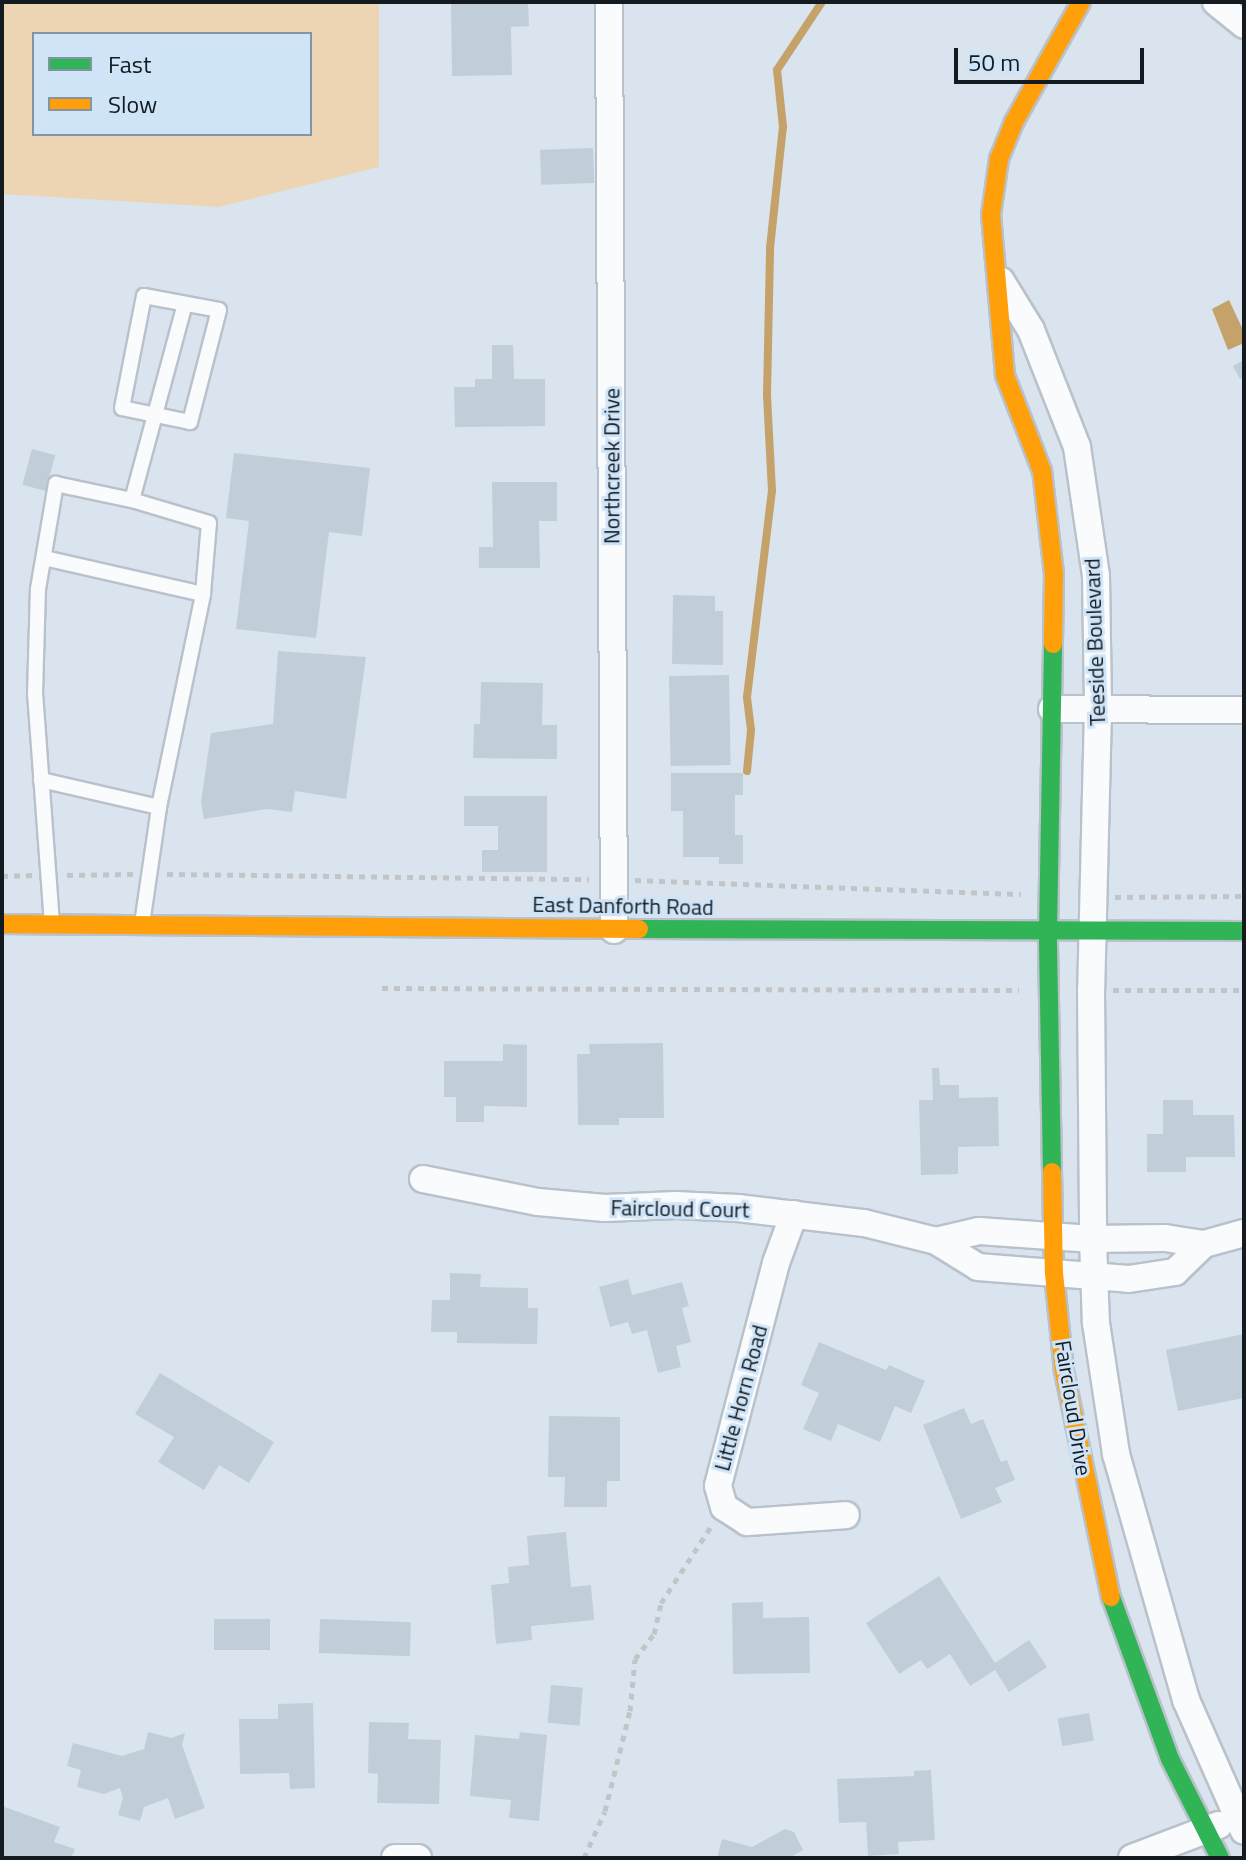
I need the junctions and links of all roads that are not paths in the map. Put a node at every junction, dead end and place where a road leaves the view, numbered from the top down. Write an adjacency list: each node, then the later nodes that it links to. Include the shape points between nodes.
1 (609, 2): 19 (street, Northcreek Drive)
2 (1081, 2): 5 (street, Teeside Boulevard, via 999,159 991,215)
3 (1216, 2): 4 (street)
4 (1244, 25)
5 (997, 275): 11 (street, Teeside Boulevard, via 1005,375 1042,471 1054,574); 12 (street, Teeside Boulevard, via 1031,330 1077,447 1096,576)
6 (185, 304): 7 (lane); 7 (lane, via 219,310 190,422); 7 (lane, via 144,296 122,408)
7 (154, 415): 8 (lane)
8 (132, 500): 9 (lane, via 56,484); 10 (lane, via 209,523)
9 (44, 558): 10 (lane); 14 (lane, via 35,695)
10 (203, 594): 15 (lane)
11 (1052, 709): 12 (street); 21 (street, Teeside Boulevard)
12 (1098, 710): 13 (street); 22 (street, Teeside Boulevard)
13 (1244, 710)
14 (41, 780): 15 (lane); 17 (lane)
15 (159, 807): 18 (lane)
16 (2, 924): 17 (street, East Danforth Road)
17 (52, 924): 18 (street, East Danforth Road)
18 (142, 925): 19 (street, East Danforth Road)
19 (614, 930): 21 (street, East Danforth Road)
20 (1244, 931): 22 (street, East Danforth Road)
21 (1048, 933): 22 (street, East Danforth Road); 26 (street, Faircloud Drive)
22 (1095, 933): 27 (street, Faircloud Drive)
23 (423, 1179): 24 (street, Faircloud Court, via 538,1202)
24 (794, 1214): 28 (street, Faircloud Court, via 864,1223); 32 (street, Little Horn Road, via 776,1263 718,1486 724,1507 747,1522)
25 (1244, 1233): 29 (street, Faircloud Court)
26 (1052, 1236): 27 (street, Faircloud Court); 28 (street, Faircloud Court, via 979,1231); 30 (street, Faircloud Drive)
27 (1093, 1239): 29 (street, Faircloud Court, via 1165,1238); 31 (street, Faircloud Drive)
28 (936, 1241): 30 (street, Faircloud Court, via 978,1267)
29 (1204, 1244): 31 (street, Faircloud Court, via 1175,1272 1129,1279)
30 (1054, 1273): 31 (street, Faircloud Court); 34 (street, Faircloud Drive, via 1064,1371 1110,1595 1170,1759)
31 (1094, 1276): 33 (street, Faircloud Drive, via 1116,1454 1186,1700)
32 (846, 1515)
33 (1242, 1821): 34 (street)
34 (1206, 1830): 37 (street); 38 (street, Faircloud Drive)
35 (395, 1858): 36 (street)
36 (418, 1858)
37 (1132, 1858)
38 (1220, 1858)

